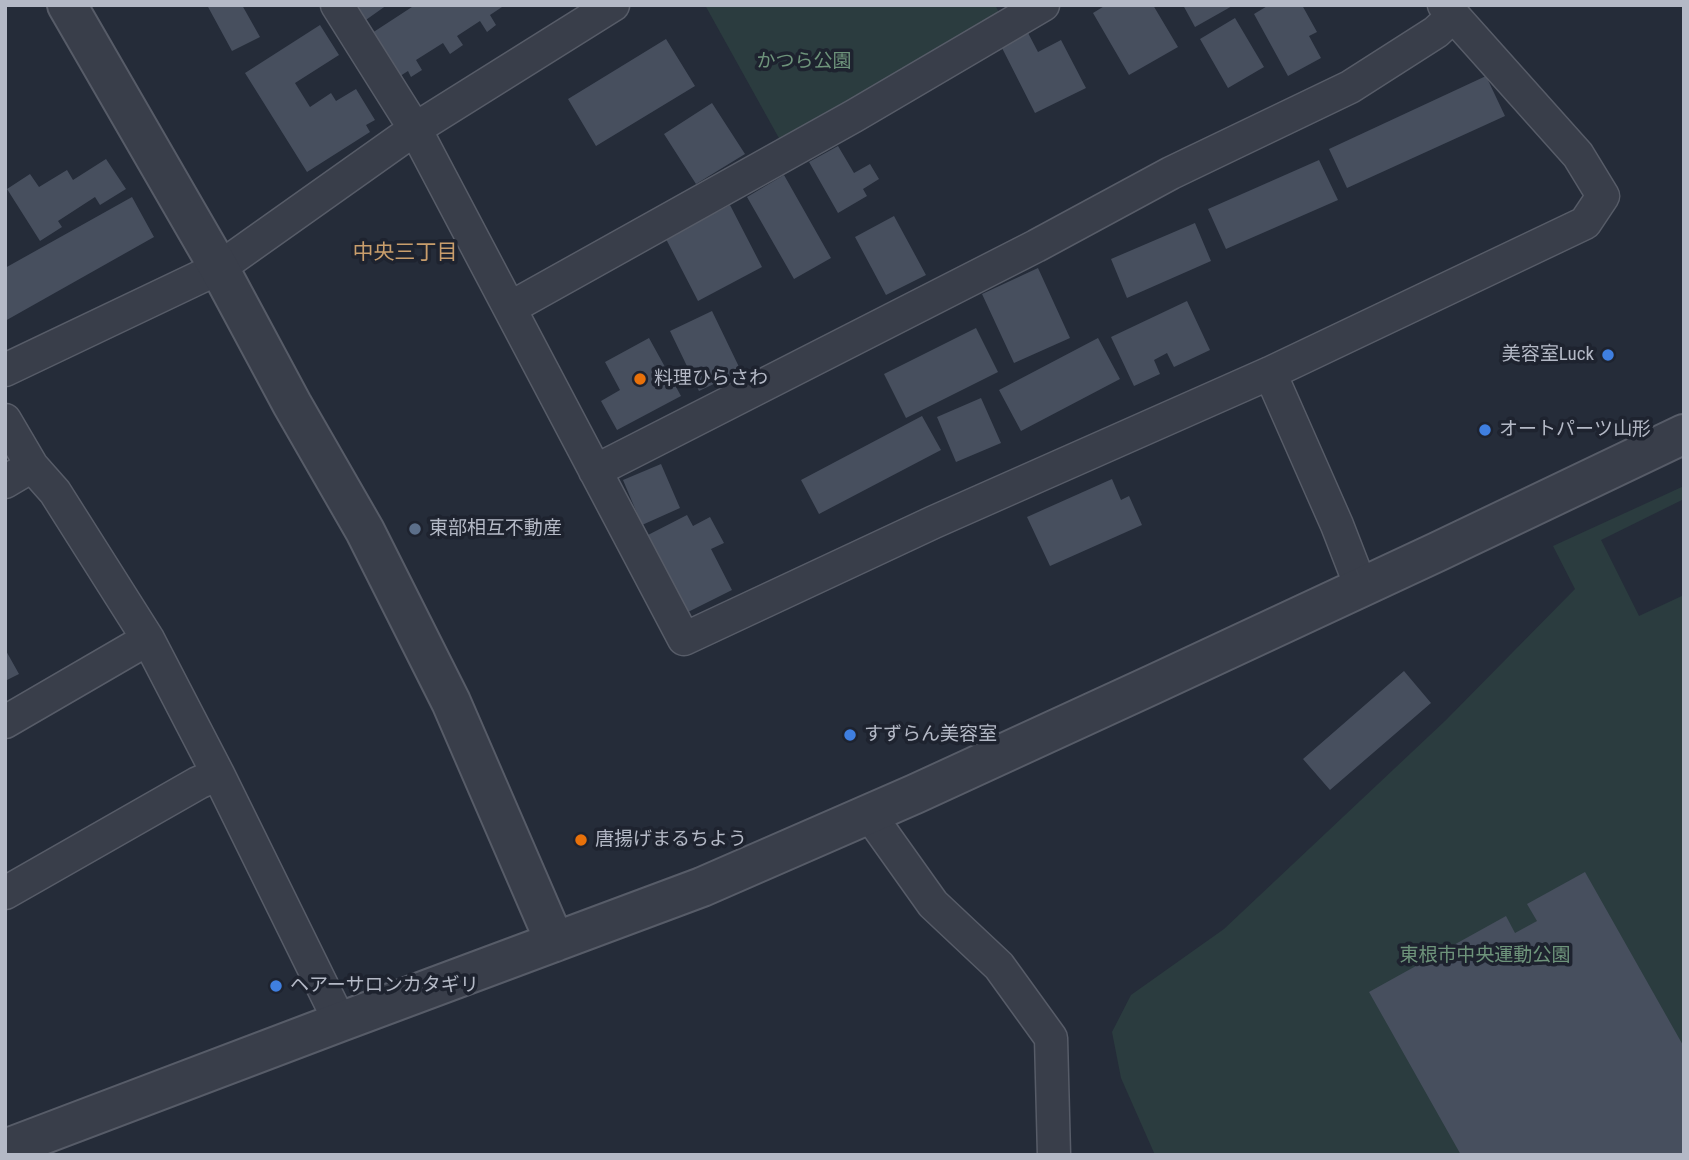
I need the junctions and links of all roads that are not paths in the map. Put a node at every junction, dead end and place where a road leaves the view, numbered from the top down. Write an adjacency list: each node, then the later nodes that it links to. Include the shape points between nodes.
1 (67, 5): 7 (street)
2 (337, 5): 6 (street)
3 (613, 5): 6 (street)
4 (1043, 5): 8 (street)
5 (1448, 10): 10 (street, via 1578,155 1603,196 1585,223); 14 (street, via 1436,32 1350,87 1171,173)
6 (415, 129): 7 (street); 8 (street)
7 (219, 268): 9 (street); 22 (street, via 365,531 451,702)
8 (510, 308): 14 (street)
9 (5, 370)
10 (1270, 373): 14 (street, via 684,639); 16 (street)
11 (5, 419): 13 (street)
12 (1684, 434): 16 (street)
13 (32, 466): 15 (street); 17 (street, via 55,492)
14 (595, 471)
15 (5, 482)
16 (1361, 587): 20 (street)
17 (148, 639): 18 (street); 19 (street)
18 (5, 722)
19 (218, 774): 21 (street); 23 (street)
20 (869, 814): 22 (street, via 702,887); 25 (street, via 933,904 999,966 1051,1038)
21 (5, 893)
22 (555, 942): 23 (street)
23 (340, 1022): 24 (street)
24 (5, 1149)
25 (1054, 1155)

